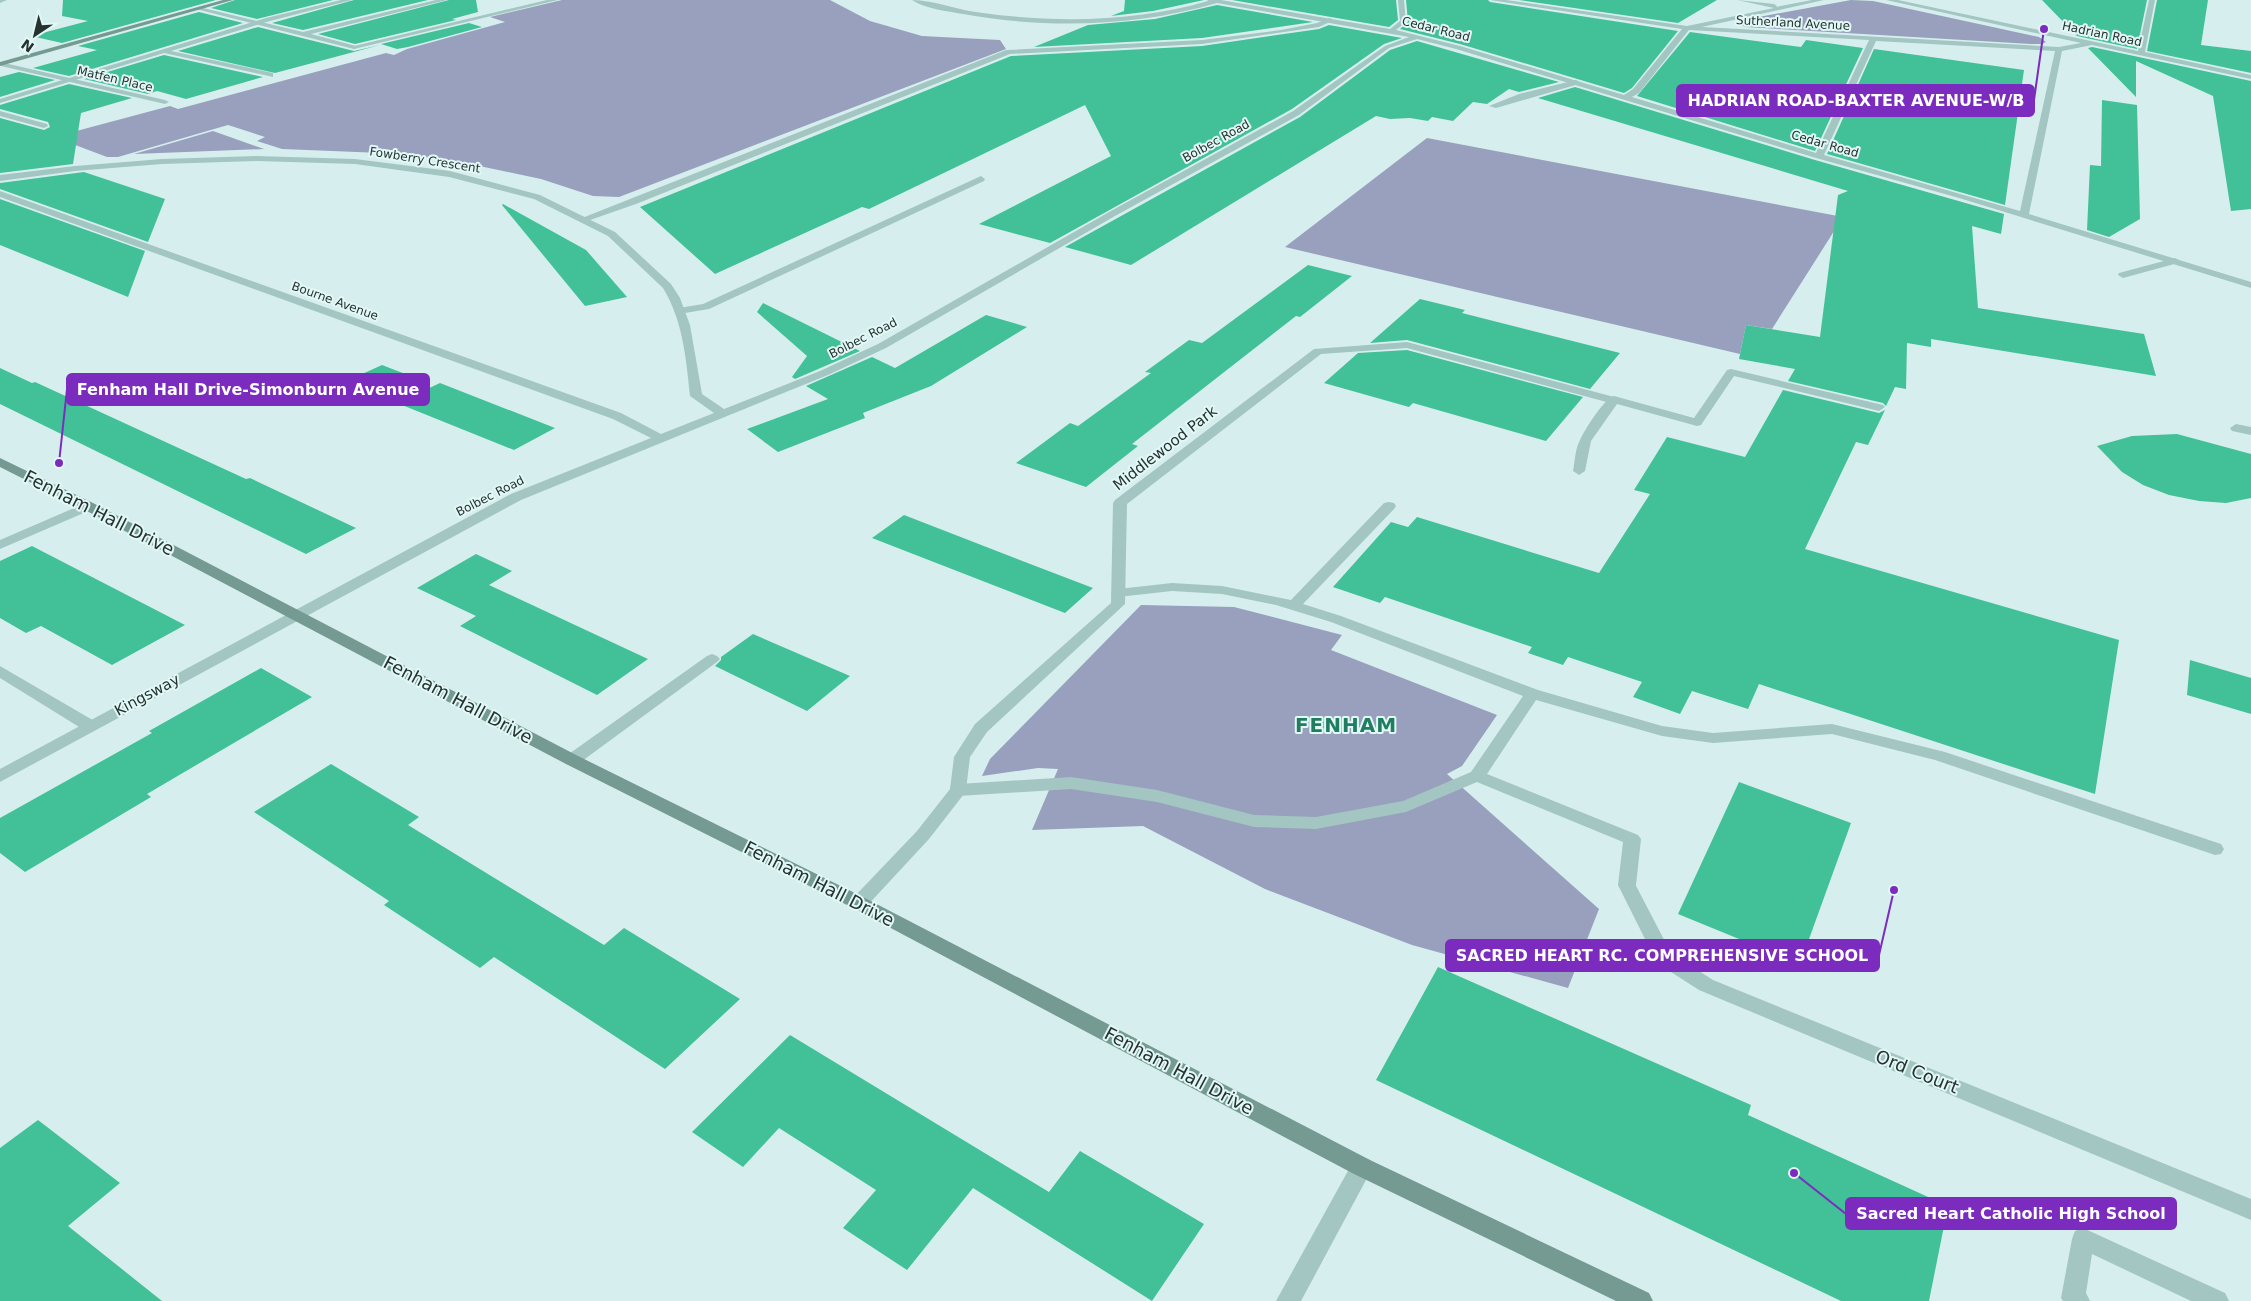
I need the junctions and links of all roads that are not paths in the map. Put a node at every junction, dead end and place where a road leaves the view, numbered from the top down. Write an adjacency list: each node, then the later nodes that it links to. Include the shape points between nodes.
1 (230, 0): 14 (street)
2 (349, 0): 16 (street)
3 (444, 0): 19 (street)
4 (555, 0): 19 (street, via 354,47)
5 (915, 0): 12 (street, via 935,8 998,17 1077,20 1160,14 1196,9)
6 (1401, 0): 18 (street, via 1402,22)
7 (1493, 0): 17 (street, Sutherland Avenue)
8 (1740, 0): 13 (street)
9 (1821, 0): 13 (street)
10 (1889, 0): 22 (street, Hadrian Road)
11 (2152, 0): 25 (street)
12 (1214, 1): 15 (street, Cedar Road)
13 (1786, 7): 17 (street)
14 (199, 9): 16 (street); 26 (street)
15 (1330, 20): 18 (street, Cedar Road); 42 (street, via 1281,32 1202,42 1009,52)
16 (256, 23): 19 (street); 24 (street)
17 (1687, 28): 21 (street, Sutherland Avenue); 31 (street, via 1636,91)
18 (1391, 31): 20 (street, Cedar Road)
19 (301, 35)
20 (1417, 37): 30 (street, Cedar Road); 49 (street, Bolbec Road, via 1387,47 1296,113 882,346)
21 (1873, 39): 23 (street, Sutherland Avenue); 37 (street)
22 (2092, 43): 23 (street, Sutherland Avenue); 25 (street, Hadrian Road)
23 (2060, 49): 41 (street)
24 (166, 51): 27 (street); 29 (street)
25 (2141, 54): 28 (street, Hadrian Road)
26 (1, 64): 29 (street, Matfen Place)
27 (270, 75)
28 (2251, 77)
29 (70, 80): 32 (street); 33 (street, Matfen Place)
30 (1576, 82): 31 (street, Cedar Road); 34 (street)
31 (1626, 97): 37 (street, Cedar Road)
32 (0, 101)
33 (165, 102)
34 (1494, 106)
35 (0, 113): 36 (street)
36 (44, 126)
37 (1819, 156): 41 (street, Cedar Road)
38 (0, 178): 42 (street, Fowberry Crescent, via 188,160 342,160 429,171 504,187 561,205)
39 (981, 179): 46 (street, via 705,307)
40 (0, 194): 52 (street, Bourne Avenue, via 617,416)
41 (2024, 215): 43 (street, Cedar Road)
42 (586, 218): 46 (street, Fowberry Crescent, via 640,257 667,287)
43 (2175, 261): 44 (street); 45 (street, Cedar Road)
44 (2123, 275)
45 (2251, 285)
46 (680, 311): 49 (street, Fowberry Crescent, via 687,327 696,396)
47 (1614, 400): 48 (street, via 1697,422 1731,372); 54 (street, via 1585,441); 58 (street, Middlewood Park, via 1407,345 1318,351 1120,503)
48 (1879, 407)
49 (724, 414): 52 (street, Bolbec Road)
50 (2236, 428): 51 (street)
51 (2251, 431)
52 (659, 438): 60 (street, Bolbec Road, via 516,497)
53 (0, 462): 55 (street, Fenham Hall Drive)
54 (1579, 471)
55 (88, 506): 57 (street); 60 (street, Fenham Hall Drive)
56 (1389, 506): 59 (street)
57 (0, 546)
58 (1118, 594): 59 (street, via 1172,587 1214,590); 68 (street, Middlewood Park, via 1118,604 980,728 962,757)
59 (1294, 606): 63 (street, via 1336,618)
60 (295, 615): 64 (street, Kingsway); 65 (street, Fenham Hall Drive)
61 (712, 659): 65 (street)
62 (0, 671): 64 (street)
63 (1532, 694): 67 (street); 69 (street, via 1662,731 1713,738 1832,729 1939,756)
64 (90, 726): 66 (street, Kingsway)
65 (572, 760): 70 (street, Fenham Hall Drive)
66 (0, 776)
67 (1477, 776): 68 (street, via 1406,806 1316,822 1254,821 1157,796 1071,783); 72 (street, Ord Court, via 1632,839 1627,885 1664,958 1706,985)
68 (958, 790): 70 (street, via 923,835)
69 (2215, 849)
70 (859, 903): 71 (street, Fenham Hall Drive)
71 (1362, 1167): 73 (street); 74 (street, Fenham Hall Drive)
72 (2251, 1210)
73 (1288, 1301)
74 (1641, 1301)
75 (2078, 1301): 76 (street, via 2072,1298 2083,1239)
76 (2218, 1301)

